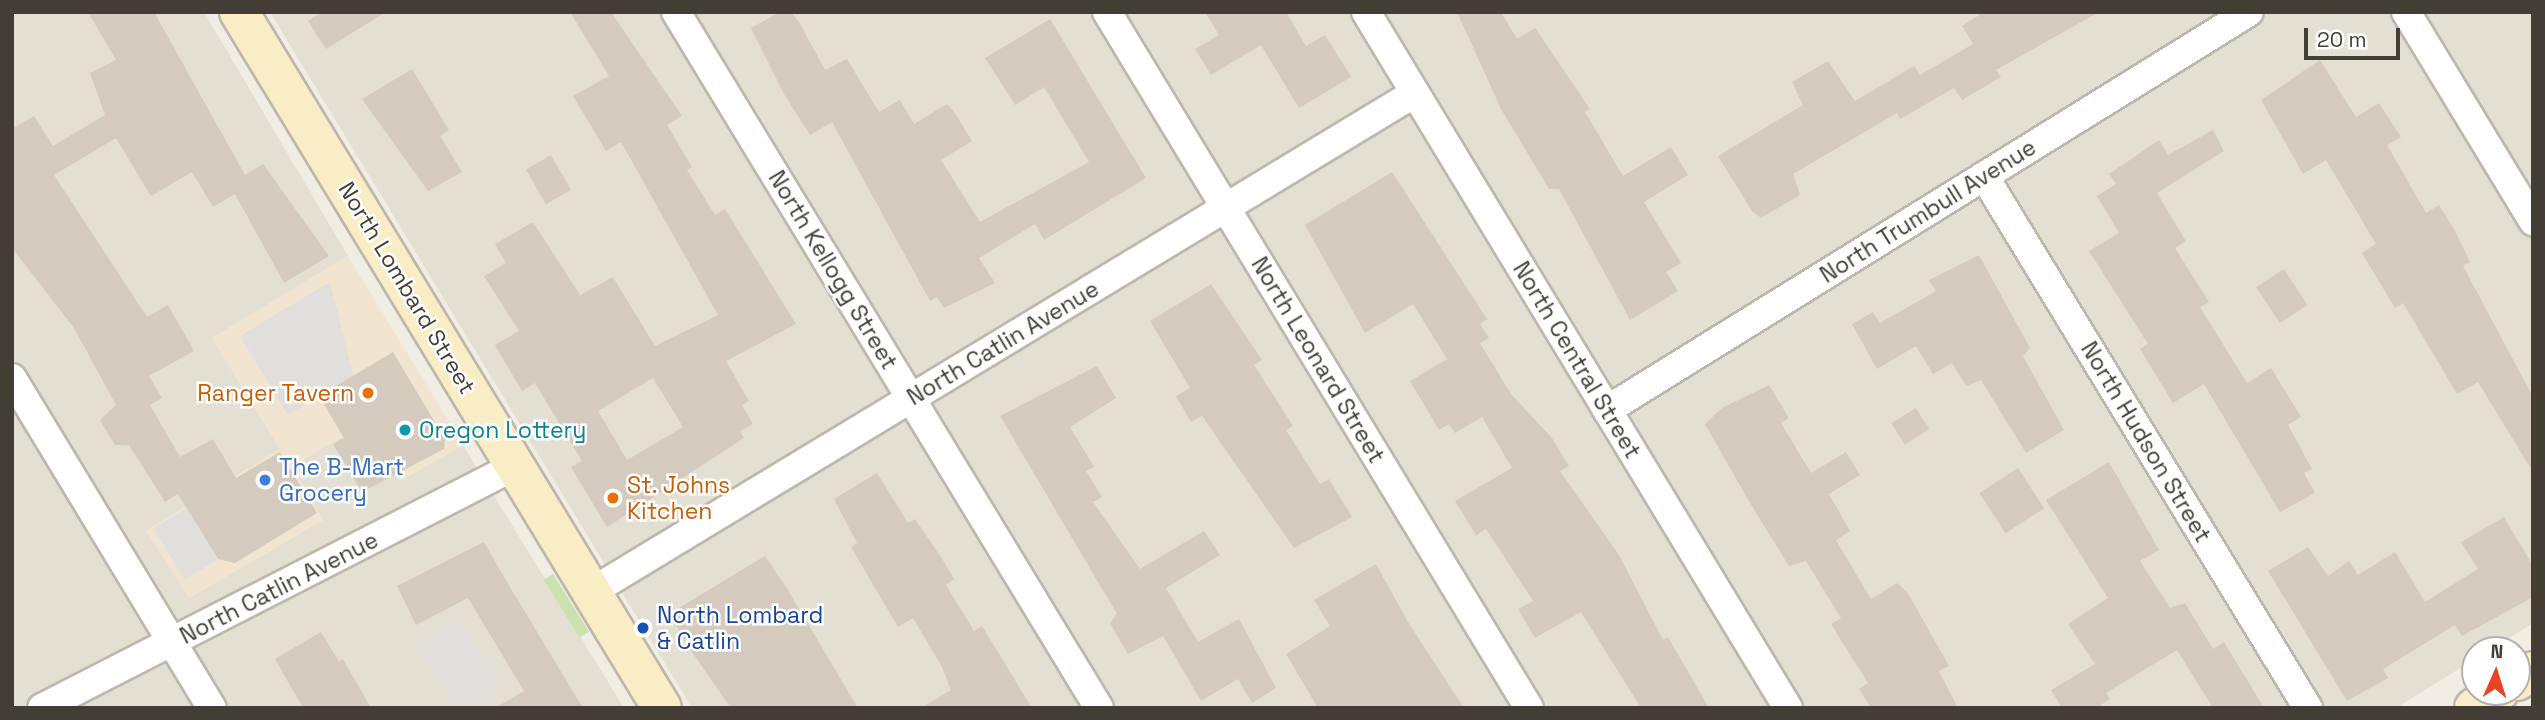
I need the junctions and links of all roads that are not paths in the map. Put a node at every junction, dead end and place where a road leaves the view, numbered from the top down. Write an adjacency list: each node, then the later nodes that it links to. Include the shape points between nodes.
1 (239, 12): 14 (main road, North Lombard Street)
2 (676, 12): 12 (street, North Kellogg Street)
3 (1107, 12): 9 (street, North Leonard Street)
4 (1366, 12): 7 (street, North Central Street)
5 (2249, 12): 8 (street, North Trumbull Avenue)
6 (2406, 12): 10 (street)
7 (1415, 93): 9 (street, North Catlin Avenue); 13 (street, North Central Street)
8 (1984, 176): 13 (street, North Trumbull Avenue); 23 (street, North Hudson Street)
9 (1226, 208): 12 (street, North Catlin Avenue); 21 (street, North Leonard Street)
10 (2533, 221)
11 (12, 378): 16 (street)
12 (911, 398): 15 (street, North Catlin Avenue); 20 (street, North Kellogg Street)
13 (1607, 410): 22 (street, North Central Street)
14 (515, 466): 15 (main road, North Lombard Street); 16 (street, North Catlin Avenue)
15 (591, 592): 19 (main road, North Lombard Street)
16 (172, 643): 17 (street, North Catlin Avenue); 18 (street)
17 (42, 708)
18 (212, 708)
19 (662, 708)
20 (1099, 708)
21 (1529, 708)
22 (1788, 708)
23 (2308, 708)

